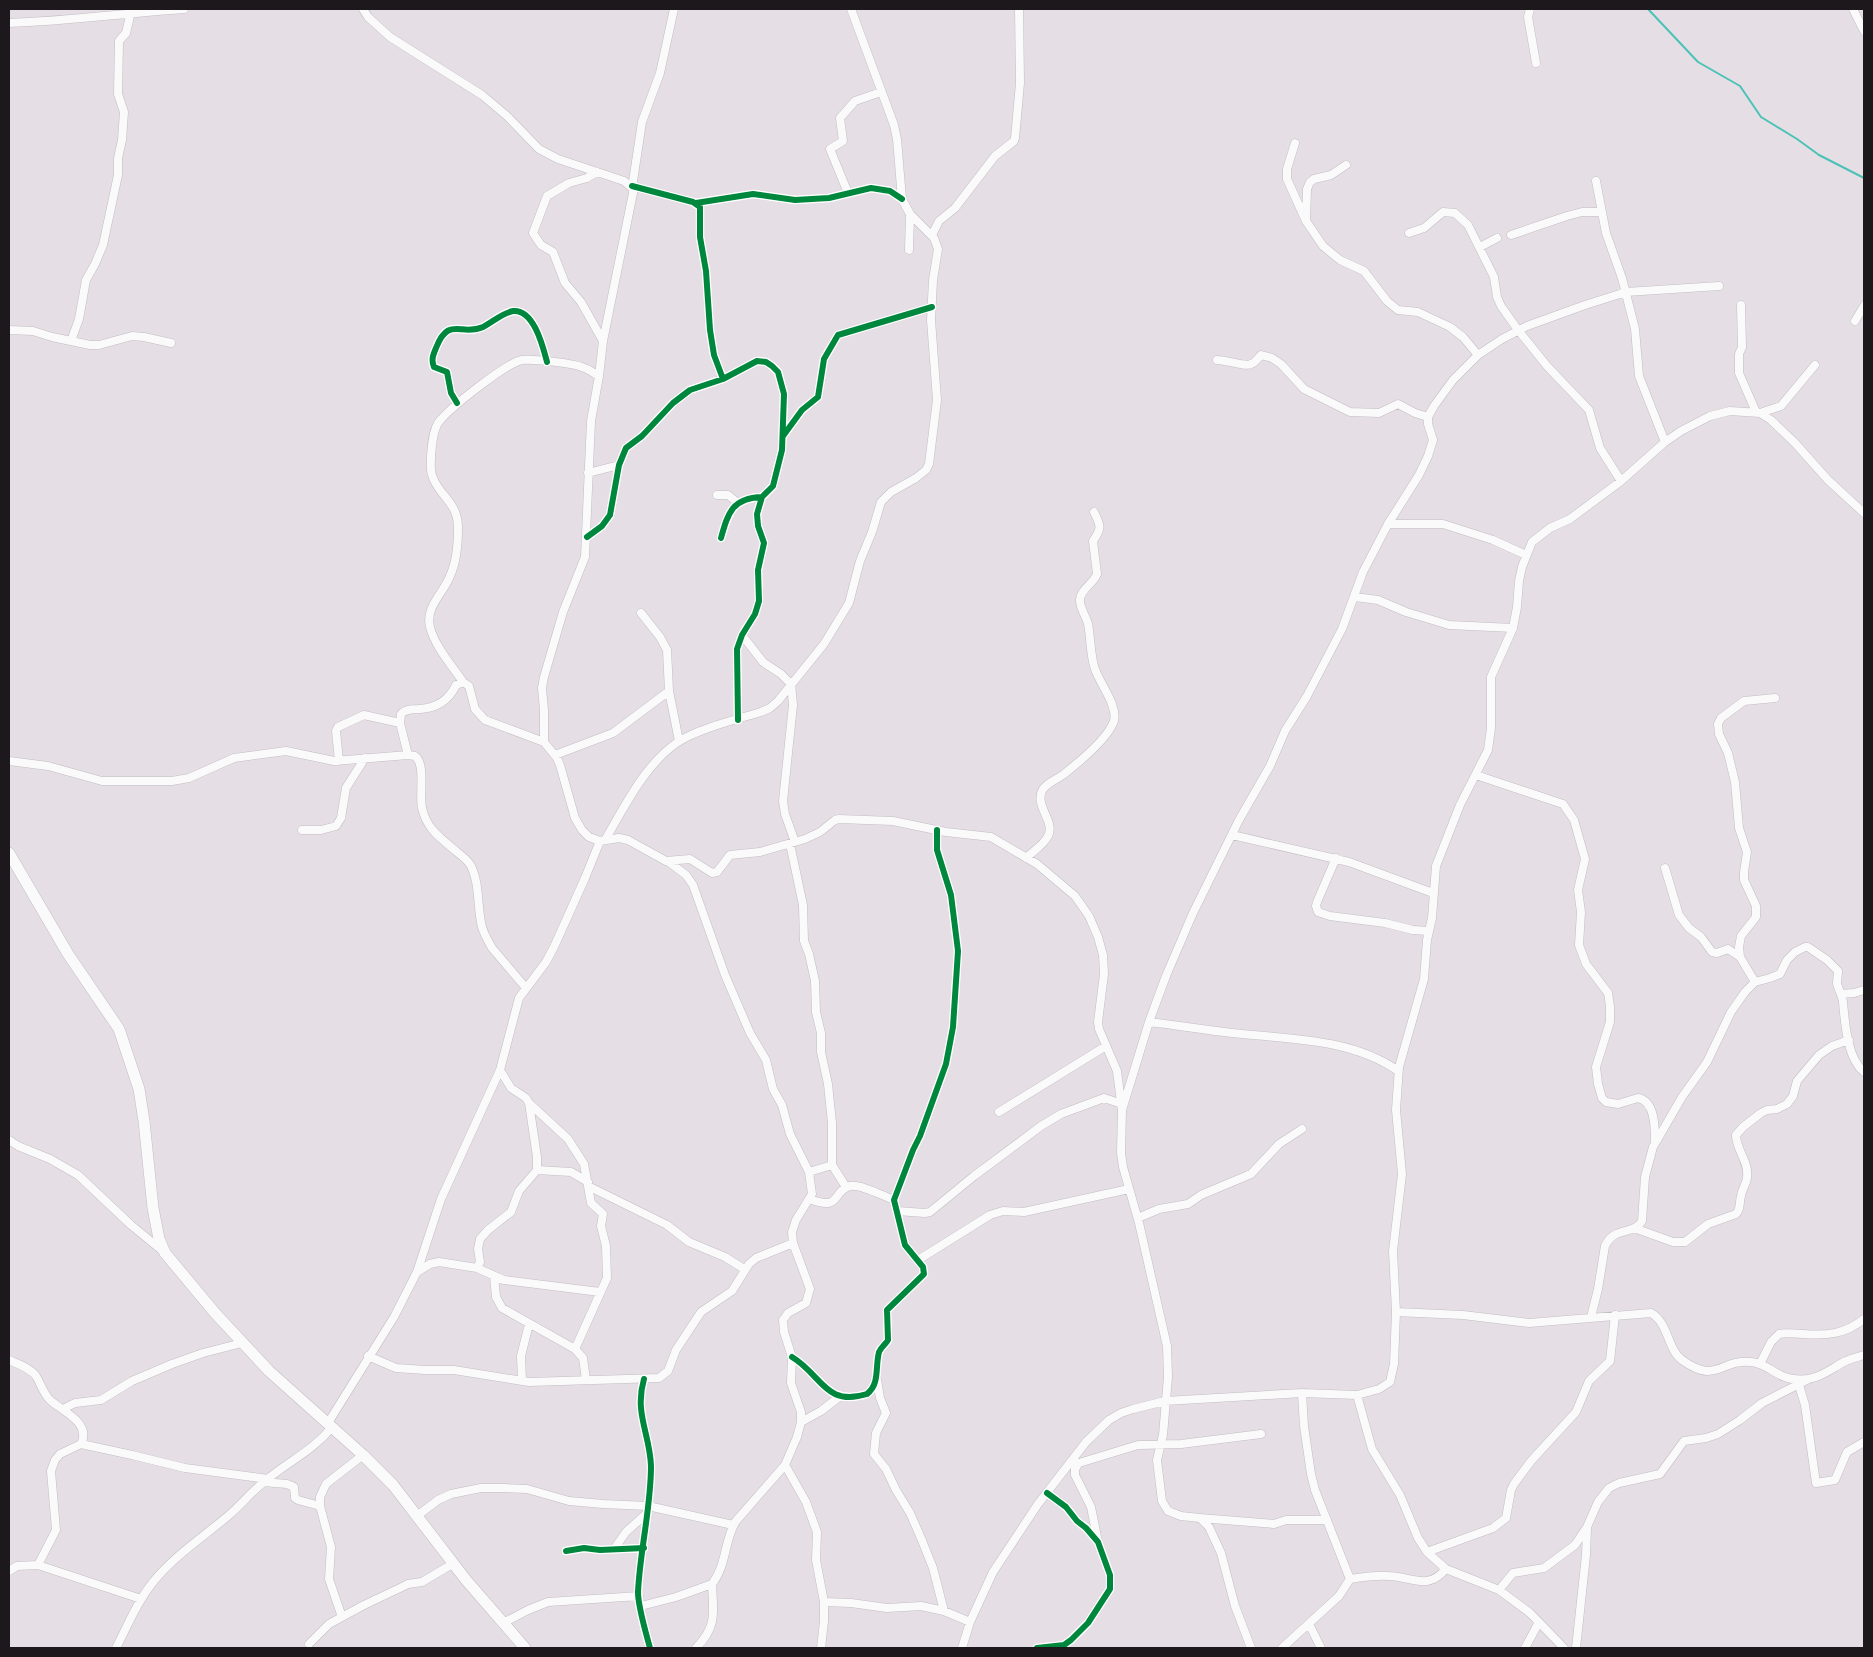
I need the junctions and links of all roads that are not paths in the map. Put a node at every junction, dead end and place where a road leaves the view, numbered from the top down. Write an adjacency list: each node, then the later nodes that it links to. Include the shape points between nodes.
1 (184, 9): 8 (street)
2 (363, 9): 16 (street, via 390,37 482,95 539,149)
3 (674, 9): 18 (street, via 660,73 640,127)
4 (851, 9): 13 (street)
5 (1019, 9): 26 (street, via 1020,84 1014,141 995,156 955,208 939,221)
6 (1530, 9): 12 (street, via 1528,18)
7 (1853, 9): 9 (street)
8 (131, 12): 10 (street); 40 (street, via 126,33 119,41 118,94 124,112 118,178 103,245 86,280 79,319)
9 (1863, 22): 11 (street)
10 (9, 24)
11 (1864, 31)
12 (1536, 63)
13 (881, 92): 19 (street, via 858,99 846,109 840,118 843,141 830,148); 20 (street, via 897,139)
14 (1295, 143): 24 (street, via 1286,175)
15 (1346, 165): 24 (street, via 1331,175 1310,182)
16 (598, 172): 18 (street); 39 (street, via 547,196 533,233 541,245 553,252 565,283)
17 (1596, 181): 22 (street)
18 (632, 187): 21 (street); 39 (street, via 633,198)
19 (848, 193): 20 (street, via 871,188 890,191); 21 (street, via 795,200 753,194)
20 (902, 199): 23 (street)
21 (696, 203): 47 (street, via 701,209 700,237 712,346)
22 (1602, 212): 27 (street, via 1582,212); 32 (street)
23 (910, 214): 26 (street); 30 (street)
24 (1306, 221): 42 (street, via 1323,246 1340,260 1364,271 1392,306 1403,312 1418,312 1450,327)
25 (1409, 233): 29 (street, via 1423,228 1443,212 1451,212 1468,225)
26 (932, 235): 35 (street, via 938,249)
27 (1511, 235)
28 (1497, 238): 29 (street)
29 (1480, 248): 38 (street, via 1494,277 1498,301)
30 (909, 250)
31 (1719, 286): 32 (street)
32 (1626, 292): 38 (street); 52 (street, via 1636,335 1638,376)
33 (1741, 305): 49 (street, via 1739,373)
34 (1864, 306): 36 (street)
35 (932, 307): 51 (street, via 838,335 824,359 818,397 802,410); 70 (street, via 937,388 929,464 916,478 891,492 881,502 849,603 824,644)
36 (1855, 321)
37 (9, 330): 40 (street, via 33,331)
38 (1518, 330): 42 (street); 55 (street, via 1589,410 1600,448)
39 (603, 340): 46 (street)
40 (71, 341): 41 (street, via 94,346 132,336)
41 (171, 343)
42 (1478, 356): 50 (street, via 1453,380)
43 (1217, 360): 50 (street, via 1249,365 1265,355 1281,364 1302,388 1350,412 1379,413 1398,404)
44 (547, 362): 46 (street, via 580,366); 48 (street, via 516,362); 48 (street, via 536,329 528,316 520,312 507,313 476,329 447,330 434,353 433,363 434,367 447,372 451,393)
45 (1816, 365): 49 (street, via 1781,406)
46 (599, 376): 54 (street, via 591,421)
47 (723, 379): 51 (street, via 757,361 772,366 778,372 784,394); 53 (street, via 682,396 626,448)
48 (457, 403): 69 (street, via 438,424 433,437 431,474 450,501 458,527 457,557 450,576 432,605 430,626 433,637)
49 (1758, 413): 52 (street, via 1730,411 1710,416); 60 (street, via 1780,428)
50 (1428, 417): 61 (street, via 1433,443)
51 (783, 436): 57 (street, via 773,486)
52 (1665, 442): 55 (street)
53 (619, 465): 54 (street); 62 (street, via 609,517)
54 (588, 473): 62 (street)
55 (1621, 481): 64 (street, via 1570,519 1537,537)
56 (717, 495): 58 (street, via 728,495)
57 (762, 497): 58 (street, via 750,497); 68 (street, via 757,514 764,543 758,570 759,601)
58 (738, 503): 63 (street, via 728,515)
59 (1094, 512): 89 (street, via 1100,526 1093,541 1097,574 1080,602 1088,625 1094,667 1112,703 1114,720 1095,746 1044,788 1041,803 1050,827 1049,835)
60 (1864, 514)
61 (1388, 524): 64 (street, via 1443,524 1493,540); 65 (street, via 1363,572)
62 (587, 537): 76 (street, via 585,557 566,603 544,677)
63 (721, 538)
64 (1526, 555): 67 (street)
65 (1355, 597): 67 (street, via 1378,600 1449,625); 85 (street, via 1345,624)
66 (641, 613): 71 (street, via 666,650)
67 (1513, 628): 82 (street, via 1492,672 1490,741)
68 (742, 635): 70 (street, via 763,662); 73 (street, via 737,649)
69 (463, 682): 74 (street, via 456,685 450,696 439,704 404,711); 76 (street, via 469,686 475,709 485,720)
70 (791, 684): 73 (street, via 770,708); 87 (street, via 793,706 783,801)
71 (669, 691): 75 (street); 78 (street, via 613,733)
72 (1774, 698): 95 (street, via 1744,701 1721,718 1718,724 1718,734 1728,752 1735,782 1739,828 1748,852 1744,880 1756,906 1756,917 1741,936)
73 (738, 720): 75 (street)
74 (400, 723): 77 (street); 81 (street, via 364,715 338,727)
75 (679, 741): 86 (street, via 645,775)
76 (544, 742): 78 (street)
77 (408, 755): 79 (street); 97 (street, via 420,763 420,794 426,822 468,861 488,941)
78 (555, 755): 86 (street, via 578,824 589,837)
79 (365, 758): 81 (street); 83 (street, via 346,788 341,818 336,826)
80 (9, 761): 81 (street, via 48,766 110,781 180,780 234,758 286,751)
81 (339, 761)
82 (1476, 775): 93 (street, via 1460,805 1436,866); 111 (street, via 1563,804 1574,820 1585,859 1578,890 1582,912 1579,945 1586,964 1608,993 1610,1006 1610,1022 1596,1068 1600,1094 1611,1103 1638,1098 1646,1102 1653,1114)
83 (302, 830)
84 (936, 830): 87 (street, via 893,821 839,819 814,835); 89 (street, via 991,837); 119 (street, via 937,850 951,895 958,951 953,1027 943,1071)
85 (1232, 835): 90 (street); 100 (street, via 1190,920)
86 (603, 840): 91 (street, via 628,840); 97 (street, via 546,962)
87 (792, 843): 91 (street, via 760,852 730,855 715,873 690,859); 112 (street, via 828,1084)
88 (9, 853): 124 (street, via 68,954 119,1030 139,1090 153,1208)
89 (1026, 858): 102 (street, via 1051,874 1075,896 1098,937 1104,974 1098,1022)
90 (1336, 858): 93 (street); 94 (street, via 1317,902 1318,912)
91 (669, 862): 114 (street, via 693,885 725,975 750,1033 766,1060 790,1134)
92 (1666, 868): 95 (street, via 1676,908 1683,921 1712,952 1728,949)
93 (1433, 892): 94 (street)
94 (1429, 931): 104 (street, via 1424,979)
95 (1740, 957): 96 (street)
96 (1755, 982): 99 (street, via 1776,976 1796,952 1808,947 1837,969); 111 (street, via 1732,1012 1707,1062 1682,1096)
97 (526, 988): 103 (street, via 517,1007)
98 (1864, 990): 99 (street)
99 (1841, 994): 101 (street)
100 (1149, 1022): 104 (street, via 1309,1039 1375,1058); 107 (street)
101 (1849, 1040): 105 (street, via 1855,1061); 122 (street, via 1819,1054 1797,1081 1787,1104 1761,1113 1736,1135 1748,1179 1741,1195 1739,1212 1708,1224 1685,1242 1673,1242)
102 (1106, 1046): 107 (street, via 1118,1070); 108 (street)
103 (500, 1070): 106 (street, via 507,1084); 128 (street, via 441,1199)
104 (1398, 1072): 131 (street, via 1396,1110 1402,1174 1393,1251)
105 (1864, 1072)
106 (529, 1103): 113 (street); 115 (street, via 568,1139 581,1158)
107 (1122, 1107): 117 (street, via 1121,1154); 120 (street, via 1104,1098 1061,1114 930,1212)
108 (1000, 1112)
109 (1302, 1129): 121 (street, via 1279,1144 1251,1174 1208,1191 1188,1204 1159,1209)
110 (9, 1140): 124 (street, via 78,1175)
111 (1655, 1143): 122 (street, via 1645,1177 1643,1216 1639,1226)
112 (832, 1165): 114 (street); 116 (street)
113 (537, 1170): 115 (street, via 571,1172); 126 (street, via 519,1191 511,1212 480,1239)
114 (809, 1172): 118 (street)
115 (588, 1184): 127 (street); 130 (street, via 591,1203 604,1214 601,1226 606,1246 607,1275)
116 (846, 1187): 118 (street, via 834,1201 821,1203); 119 (street, via 860,1186)
117 (1130, 1189): 121 (street); 125 (street, via 1024,1212 998,1212)
118 (810, 1199): 123 (street, via 796,1220)
119 (894, 1200): 120 (street)
120 (897, 1211): 125 (street, via 905,1244)
121 (1138, 1218): 152 (street, via 1166,1336 1168,1377)
122 (1634, 1228): 133 (street, via 1608,1240)
123 (793, 1243): 127 (street, via 756,1258); 140 (street, via 810,1294 806,1304 783,1320)
124 (165, 1253): 136 (street)
125 (918, 1260): 143 (street, via 924,1274 887,1310 888,1340 880,1351)
126 (477, 1268): 128 (street, via 440,1262); 129 (street)
127 (744, 1269): 144 (street, via 732,1291 701,1312 680,1344 668,1371 663,1376)
128 (417, 1272): 139 (street, via 394,1317)
129 (494, 1276): 130 (street); 135 (street, via 496,1297 502,1308)
130 (600, 1292): 137 (street)
131 (1396, 1312): 133 (street, via 1463,1315 1529,1323); 150 (street, via 1390,1382)
132 (1614, 1315): 133 (street); 142 (street, via 1655,1315 1679,1358 1701,1371 1713,1372 1742,1361); 175 (street, via 1610,1361 1589,1381 1576,1412 1514,1484 1506,1518 1498,1525)
133 (1591, 1316)
134 (1864, 1319): 142 (street, via 1854,1328 1838,1333 1779,1334)
135 (529, 1324): 137 (street); 147 (street, via 521,1353)
136 (242, 1343): 153 (street, via 172,1364 132,1381 101,1400 75,1403); 155 (street)
137 (575, 1349): 146 (street, via 582,1358)
138 (1864, 1354): 145 (street)
139 (368, 1356): 147 (street, via 396,1368 454,1370); 155 (street)
140 (792, 1357): 151 (street); 154 (street, via 791,1379)
141 (9, 1360): 153 (street, via 31,1371 47,1396)
142 (1760, 1364): 145 (street, via 1787,1378)
143 (876, 1376): 151 (street, via 874,1386 867,1394); 187 (street, via 886,1413 875,1438 874,1454 910,1513 933,1566)
144 (644, 1379): 146 (street); 165 (street, via 640,1409 650,1454)
145 (1810, 1379): 148 (street)
146 (586, 1380): 147 (street)
147 (522, 1381)
148 (1799, 1385): 157 (street, via 1816,1483 1835,1480 1847,1452); 170 (street, via 1762,1403 1718,1434 1684,1441 1660,1474 1609,1488)
149 (1302, 1393): 150 (street); 152 (street); 168 (street, via 1309,1465)
150 (1357, 1395): 175 (street, via 1372,1448 1400,1495)
151 (839, 1397): 154 (street)
152 (1165, 1401): 159 (street); 163 (street, via 1121,1413 1109,1420 1086,1442)
153 (63, 1409): 158 (street, via 82,1428)
154 (801, 1422): 161 (street)
155 (330, 1425): 160 (street); 162 (street, via 323,1439)
156 (1261, 1434): 159 (street)
157 (1864, 1442)
158 (81, 1444): 162 (street, via 185,1468); 177 (street, via 60,1454 51,1471 56,1530)
159 (1160, 1445): 167 (street, via 1157,1466 1163,1506 1175,1515); 171 (street, via 1132,1446 1077,1465 1075,1475 1091,1507)
160 (363, 1455): 164 (street, via 326,1484 320,1496); 166 (street, via 393,1484)
161 (785, 1465): 169 (street); 185 (street, via 817,1529 816,1560)
162 (265, 1481): 164 (street, via 290,1484 294,1487 295,1498); 184 (street, via 180,1556)
163 (1047, 1492): 171 (street, via 1066,1506); 189 (street, via 993,1572)
164 (320, 1506): 188 (street, via 332,1555 329,1579)
165 (647, 1510): 166 (street, via 569,1501 527,1490 481,1488 451,1494); 169 (street); 172 (street); 173 (street)
166 (418, 1516): 176 (street)
167 (1200, 1518): 168 (street, via 1274,1524 1286,1520); 201 (street, via 1216,1540)
168 (1327, 1520): 180 (street)
169 (733, 1524): 181 (street, via 722,1566)
170 (1586, 1527): 182 (street, via 1575,1545 1554,1562 1537,1570 1513,1573); 206 (street)
171 (1098, 1542): 200 (street, via 1110,1576 1110,1588 1102,1602 1088,1623 1064,1645)
172 (644, 1548): 173 (street); 183 (street)
173 (614, 1549): 174 (street, via 587,1548)
174 (566, 1552)
175 (1427, 1552): 178 (street)
176 (454, 1563): 188 (street, via 422,1582 408,1584); 191 (street)
177 (38, 1565): 179 (street, via 17,1566); 184 (street)
178 (1446, 1569): 180 (street, via 1435,1580 1427,1582 1386,1575); 182 (street)
179 (9, 1571)
180 (1350, 1579): 192 (street, via 1339,1596)
181 (712, 1584): 186 (street); 197 (street, via 713,1622)
182 (1499, 1590): 190 (street)
183 (639, 1596): 186 (street); 191 (street, via 548,1602)
184 (141, 1599): 194 (street)
185 (824, 1602): 187 (street, via 887,1608 921,1606); 198 (street)
186 (641, 1606): 196 (street)
187 (944, 1611): 189 (street)
188 (342, 1616): 193 (street, via 325,1626)
189 (970, 1622): 199 (street)
190 (1539, 1622): 204 (street); 205 (street)
191 (503, 1623): 195 (street)
192 (1309, 1624): 202 (street); 203 (street)
193 (309, 1644)
194 (116, 1648)
195 (526, 1648)
196 (650, 1648)
197 (696, 1648)
198 (820, 1648)
199 (962, 1648)
200 (1036, 1648)
201 (1251, 1648)
202 (1282, 1648)
203 (1322, 1648)
204 (1525, 1648)
205 (1564, 1648)
206 (1576, 1648)

